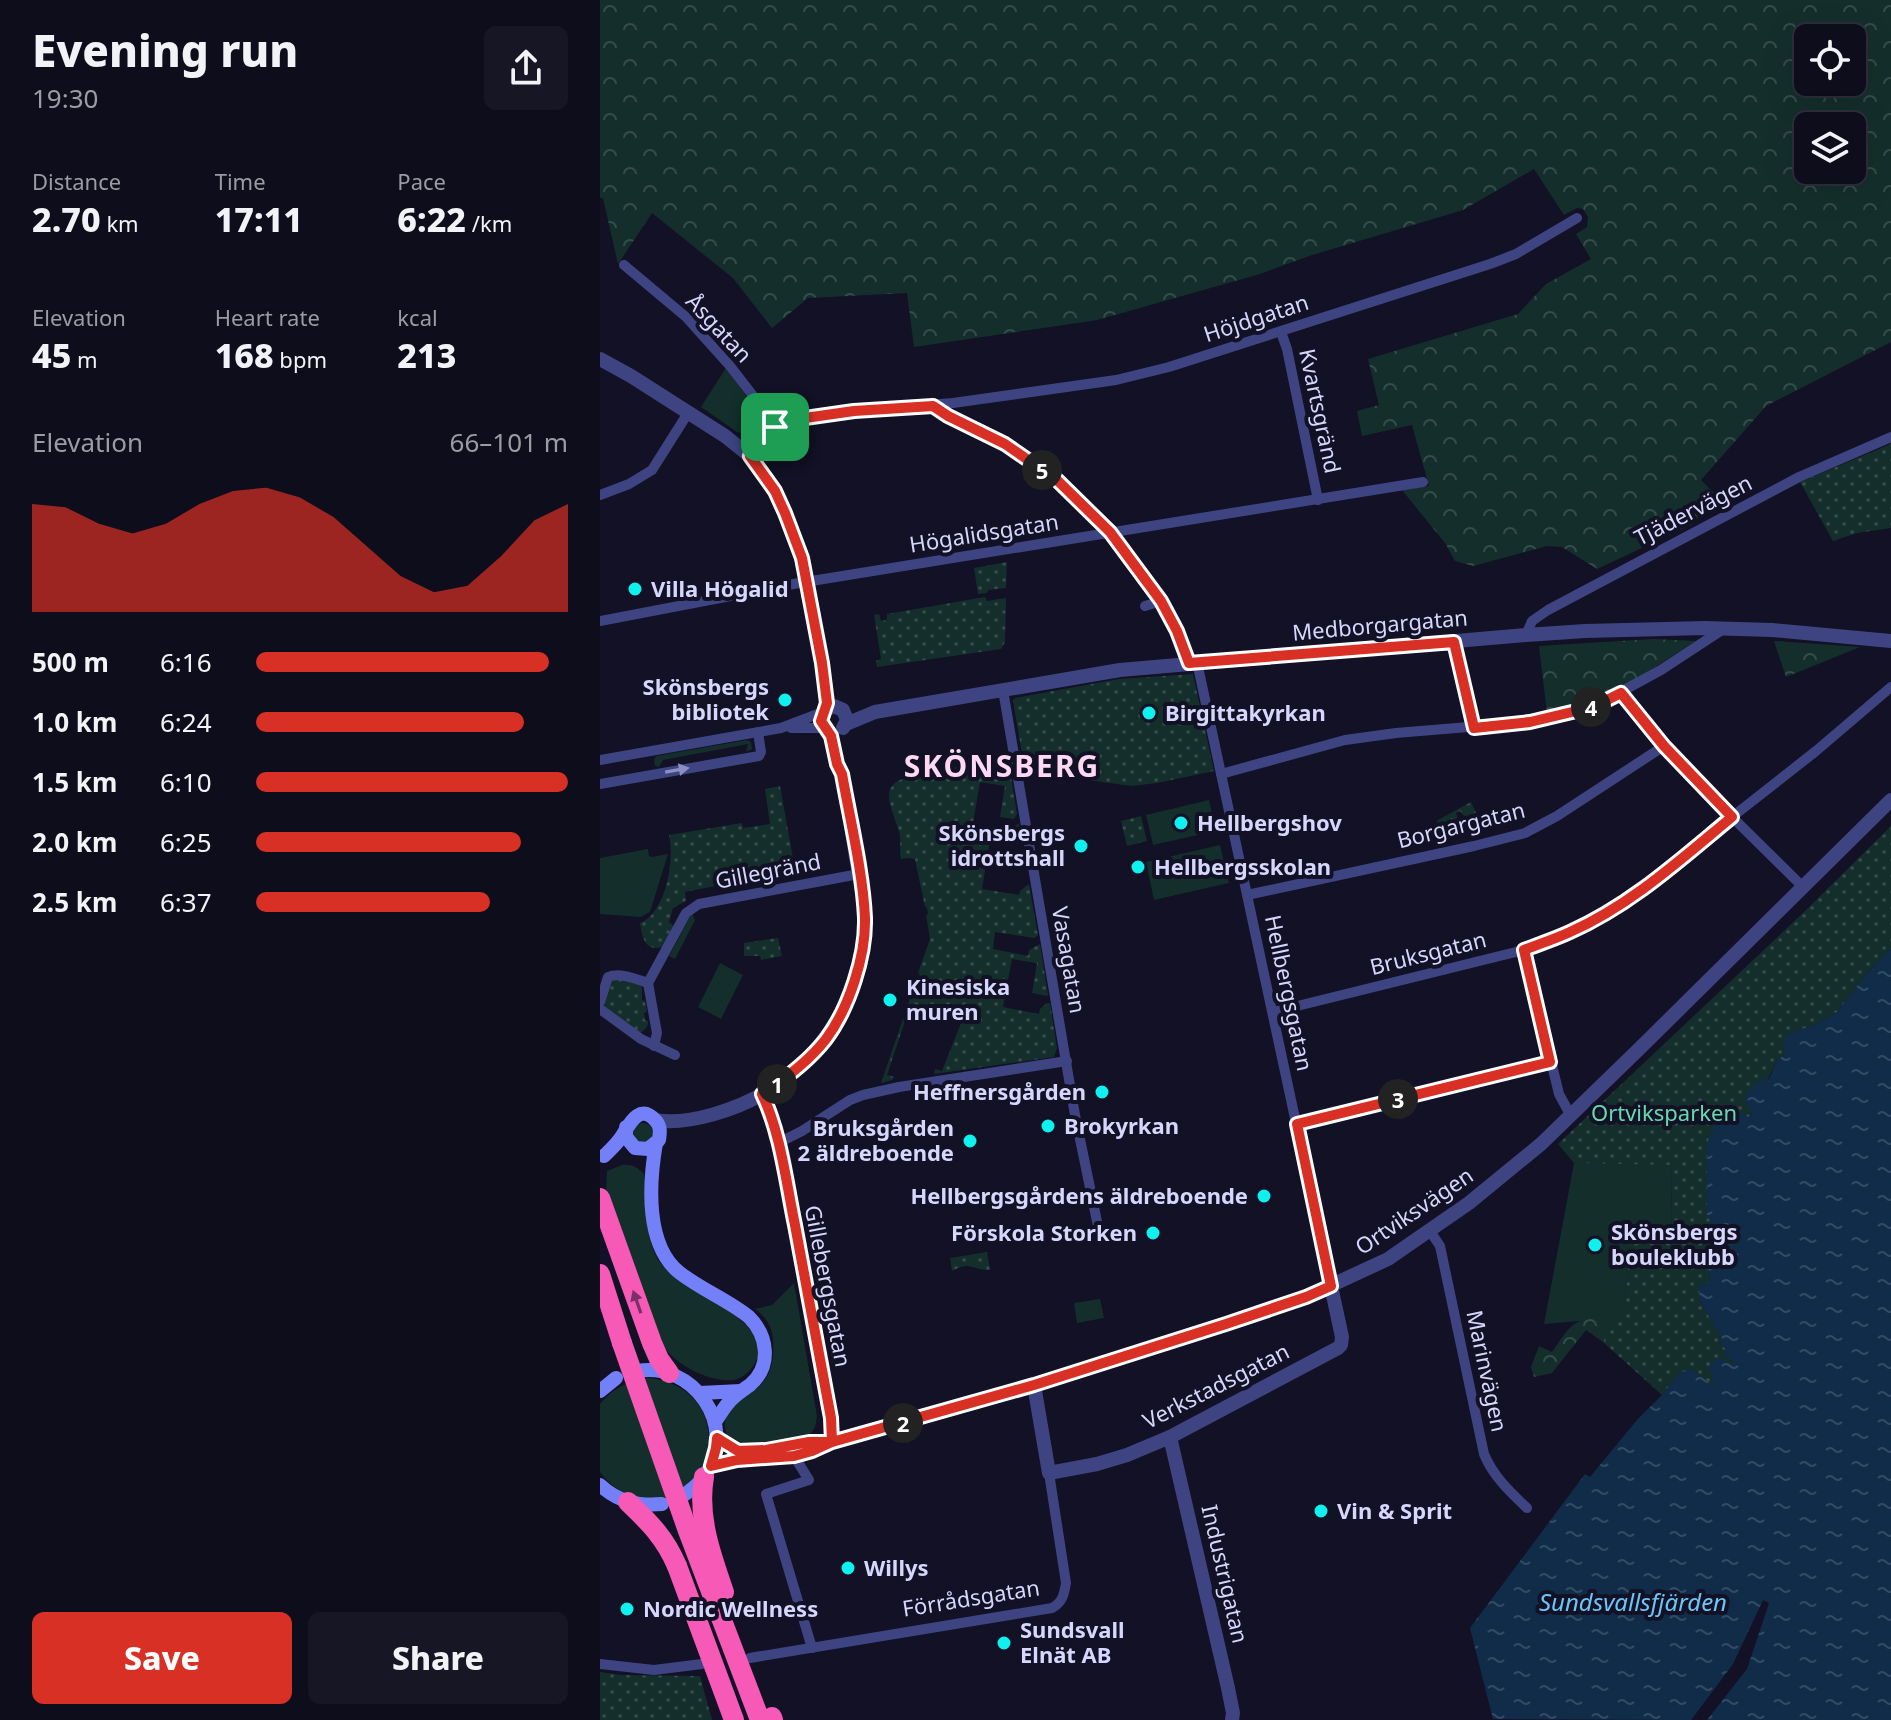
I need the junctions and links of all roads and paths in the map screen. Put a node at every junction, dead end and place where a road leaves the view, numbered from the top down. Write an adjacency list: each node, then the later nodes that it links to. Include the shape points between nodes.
1 (1577, 218): 3 (street, Höjdgatan, via 1516,254 1472,271)
2 (624, 265): 7 (street, Åsgatan, via 702,334)
3 (1281, 332): 5 (street, Höjdgatan, via 1116,380); 12 (street, Kvartsgränd)
4 (600, 359): 6 (street)
5 (933, 406): 7 (street, via 854,411); 13 (street, Hellbergsgatan, via 1005,444 1057,480)
6 (688, 413): 9 (street); 11 (street, via 652,470)
7 (775, 427): 9 (street)
8 (1891, 437): 19 (street, Tjädervägen, via 1799,477 1628,566 1537,616)
9 (750, 456): 14 (street, via 785,513)
10 (1423, 482): 12 (street, Högalidsgatan)
11 (600, 495)
12 (1318, 500): 13 (street, Högalidsgatan)
13 (1110, 532): 14 (street, Högalidsgatan); 15 (street, Hellbergsgatan)
14 (807, 582): 17 (street, Högalidsgatan); 26 (street)
15 (1161, 601): 16 (street); 22 (street, Hellbergsgatan)
16 (1145, 606)
17 (600, 621)
18 (1725, 628): 19 (street, Medborgargatan); 20 (street, Medborgargatan); 25 (street)
19 (1526, 635): 21 (street, Medborgargatan)
20 (1891, 641)
21 (1454, 642): 22 (street, Medborgargatan); 28 (street)
22 (1193, 663): 24 (street, Medborgargatan); 34 (street, Hellbergsgatan)
23 (1891, 687): 37 (street, Bruksgatan)
24 (1003, 690): 26 (street, Medborgargatan); 48 (street, Vasagatan)
25 (1621, 693): 28 (street, via 1593,707 1530,722); 31 (street)
26 (837, 715): 27 (street, Medborgargatan); 29 (street, via 836,731); 33 (street)
27 (781, 728): 29 (street, Medborgargatan); 30 (street, Medborgargatan)
28 (1474, 728): 34 (street, via 1345,740)
29 (826, 729): 33 (street)
30 (758, 732): 32 (street, Medborgargatan); 35 (street, one-way to 30, via 759,756)
31 (1664, 746): 37 (street); 40 (street, Borgargatan, via 1525,833)
32 (600, 760)
33 (842, 774): 38 (street)
34 (1221, 774): 40 (street, Hellbergsgatan)
35 (600, 784)
36 (1891, 800): 39 (street, Ortviksvägen)
37 (1732, 817): 39 (street); 41 (street, Bruksgatan, via 1616,907)
38 (859, 874): 42 (street, Gillegränd, via 691,908); 50 (street, via 864,931 848,997 824,1041)
39 (1803, 887): 51 (street, Ortviksvägen)
40 (1247, 895): 45 (street, Hellbergsgatan)
41 (1524, 950): 45 (street, Bruksgatan); 49 (street)
42 (648, 983): 43 (street, via 611,975); 46 (street, via 657,1033)
43 (600, 1002)
44 (600, 1009): 46 (street)
45 (1273, 1012): 54 (street, Hellbergsgatan)
46 (654, 1046): 47 (street)
47 (675, 1055)
48 (1067, 1061): 57 (street, via 863,1095); 63 (street, Vasagatan)
49 (1550, 1062): 51 (street); 54 (street)
50 (762, 1094): 52 (street); 57 (street, Gillebergsgatan)
51 (1571, 1116): 62 (street, Ortviksvägen, via 1505,1175)
52 (691, 1119): 53 (street); 56 (street)
53 (655, 1120): 55 (main road, via 641,1115); 56 (main road)
54 (1297, 1124): 65 (street, Hellbergsgatan)
55 (626, 1127): 58 (main road, via 626,1137); 59 (main road)
56 (658, 1139): 58 (main road, via 648,1149); 60 (main road)
57 (778, 1143): 78 (street, Gillebergsgatan)
58 (635, 1147): 59 (main road); 60 (main road, via 645,1157)
59 (602, 1158)
60 (652, 1183): 73 (main road, via 656,1236 670,1263 740,1309 763,1335 763,1368)
61 (600, 1198): 69 (highway, one-way to 61, via 652,1343)
62 (1430, 1231): 65 (street, Ortviksvägen, via 1388,1259); 86 (street, Marinvägen, via 1440,1246 1484,1454)
63 (1100, 1236)
64 (600, 1274): 67 (highway)
65 (1331, 1286): 71 (street, Ortviksvägen); 76 (street, Verkstadsgatan, via 1342,1337 1338,1348)
66 (600, 1316): 67 (highway)
67 (616, 1345): 92 (highway, via 676,1534); 93 (highway, bridge)
68 (637, 1371): 69 (main road)
69 (669, 1373): 74 (main road)
70 (616, 1378): 72 (main road)
71 (1034, 1385): 78 (street, Ortviksvägen); 81 (street, Förrådsgatan)
72 (600, 1391)
73 (741, 1391): 74 (main road); 75 (main road)
74 (700, 1393): 75 (main road)
75 (715, 1422): 77 (main road)
76 (1170, 1437): 81 (street, Verkstadsgatan, via 1097,1464); 95 (street, Industrigatan)
77 (717, 1438): 78 (street, Ortviksvägen, via 738,1451); 80 (main road)
78 (832, 1442): 79 (street, Ortviksvägen)
79 (794, 1456): 80 (street, Ortviksvägen, via 737,1460); 87 (street, via 809,1480 766,1494)
80 (708, 1471): 83 (main road); 94 (highway, via 702,1488 703,1519 711,1554)
81 (1049, 1473): 87 (street, Förrådsgatan, via 1066,1583 1059,1604)
82 (602, 1489): 84 (main road)
83 (678, 1499)
84 (628, 1502): 85 (main road); 91 (highway, bridge, via 665,1541)
85 (662, 1504)
86 (1527, 1508)
87 (812, 1648): 88 (street, Förrådsgatan)
88 (750, 1658)
89 (600, 1664): 90 (street, via 654,1670)
90 (702, 1664)
91 (734, 1720)
92 (746, 1720)
93 (760, 1720)
94 (773, 1720)
95 (1232, 1720)

